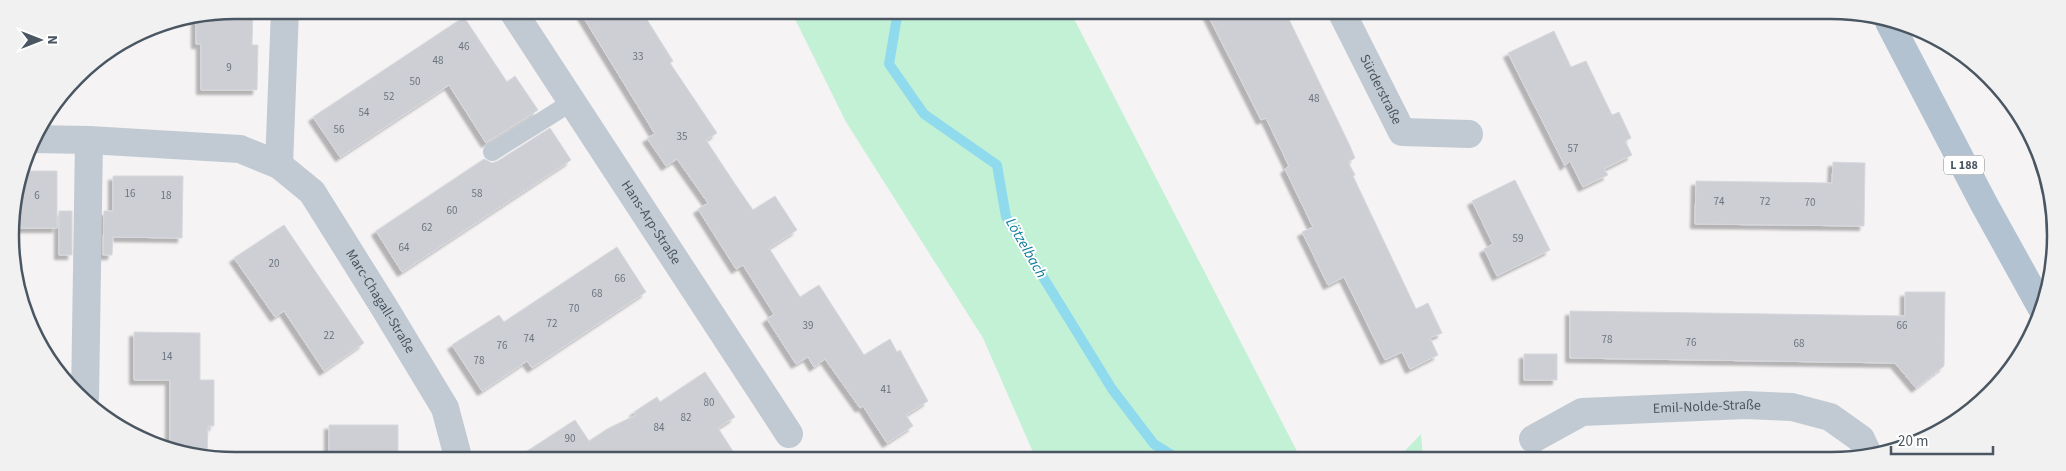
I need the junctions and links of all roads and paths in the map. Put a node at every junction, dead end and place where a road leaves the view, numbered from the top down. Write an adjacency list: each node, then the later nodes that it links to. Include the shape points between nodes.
1 (285, 19): 10 (street)
2 (518, 19): 5 (street, Hans-Arp-Straße)
3 (1346, 19): 6 (street, Sürderstraße, via 1402,132)
4 (1892, 27): 11 (main road, L 188)
5 (572, 102): 9 (lane); 13 (street, Hans-Arp-Straße)
6 (1469, 134)
7 (41, 139): 8 (street, Marc-Chagall-Straße)
8 (89, 140): 10 (street, Marc-Chagall-Straße, via 240,148); 12 (street)
9 (492, 152)
10 (279, 165): 16 (street, Marc-Chagall-Straße, via 312,192 384,307 445,408)
11 (2037, 300)
12 (86, 392)
13 (789, 434)
14 (1533, 439): 15 (street, Emil-Nolde-Straße, via 1582,412 1745,405 1792,407 1830,418 1861,439)
15 (1866, 449)
16 (457, 452)

